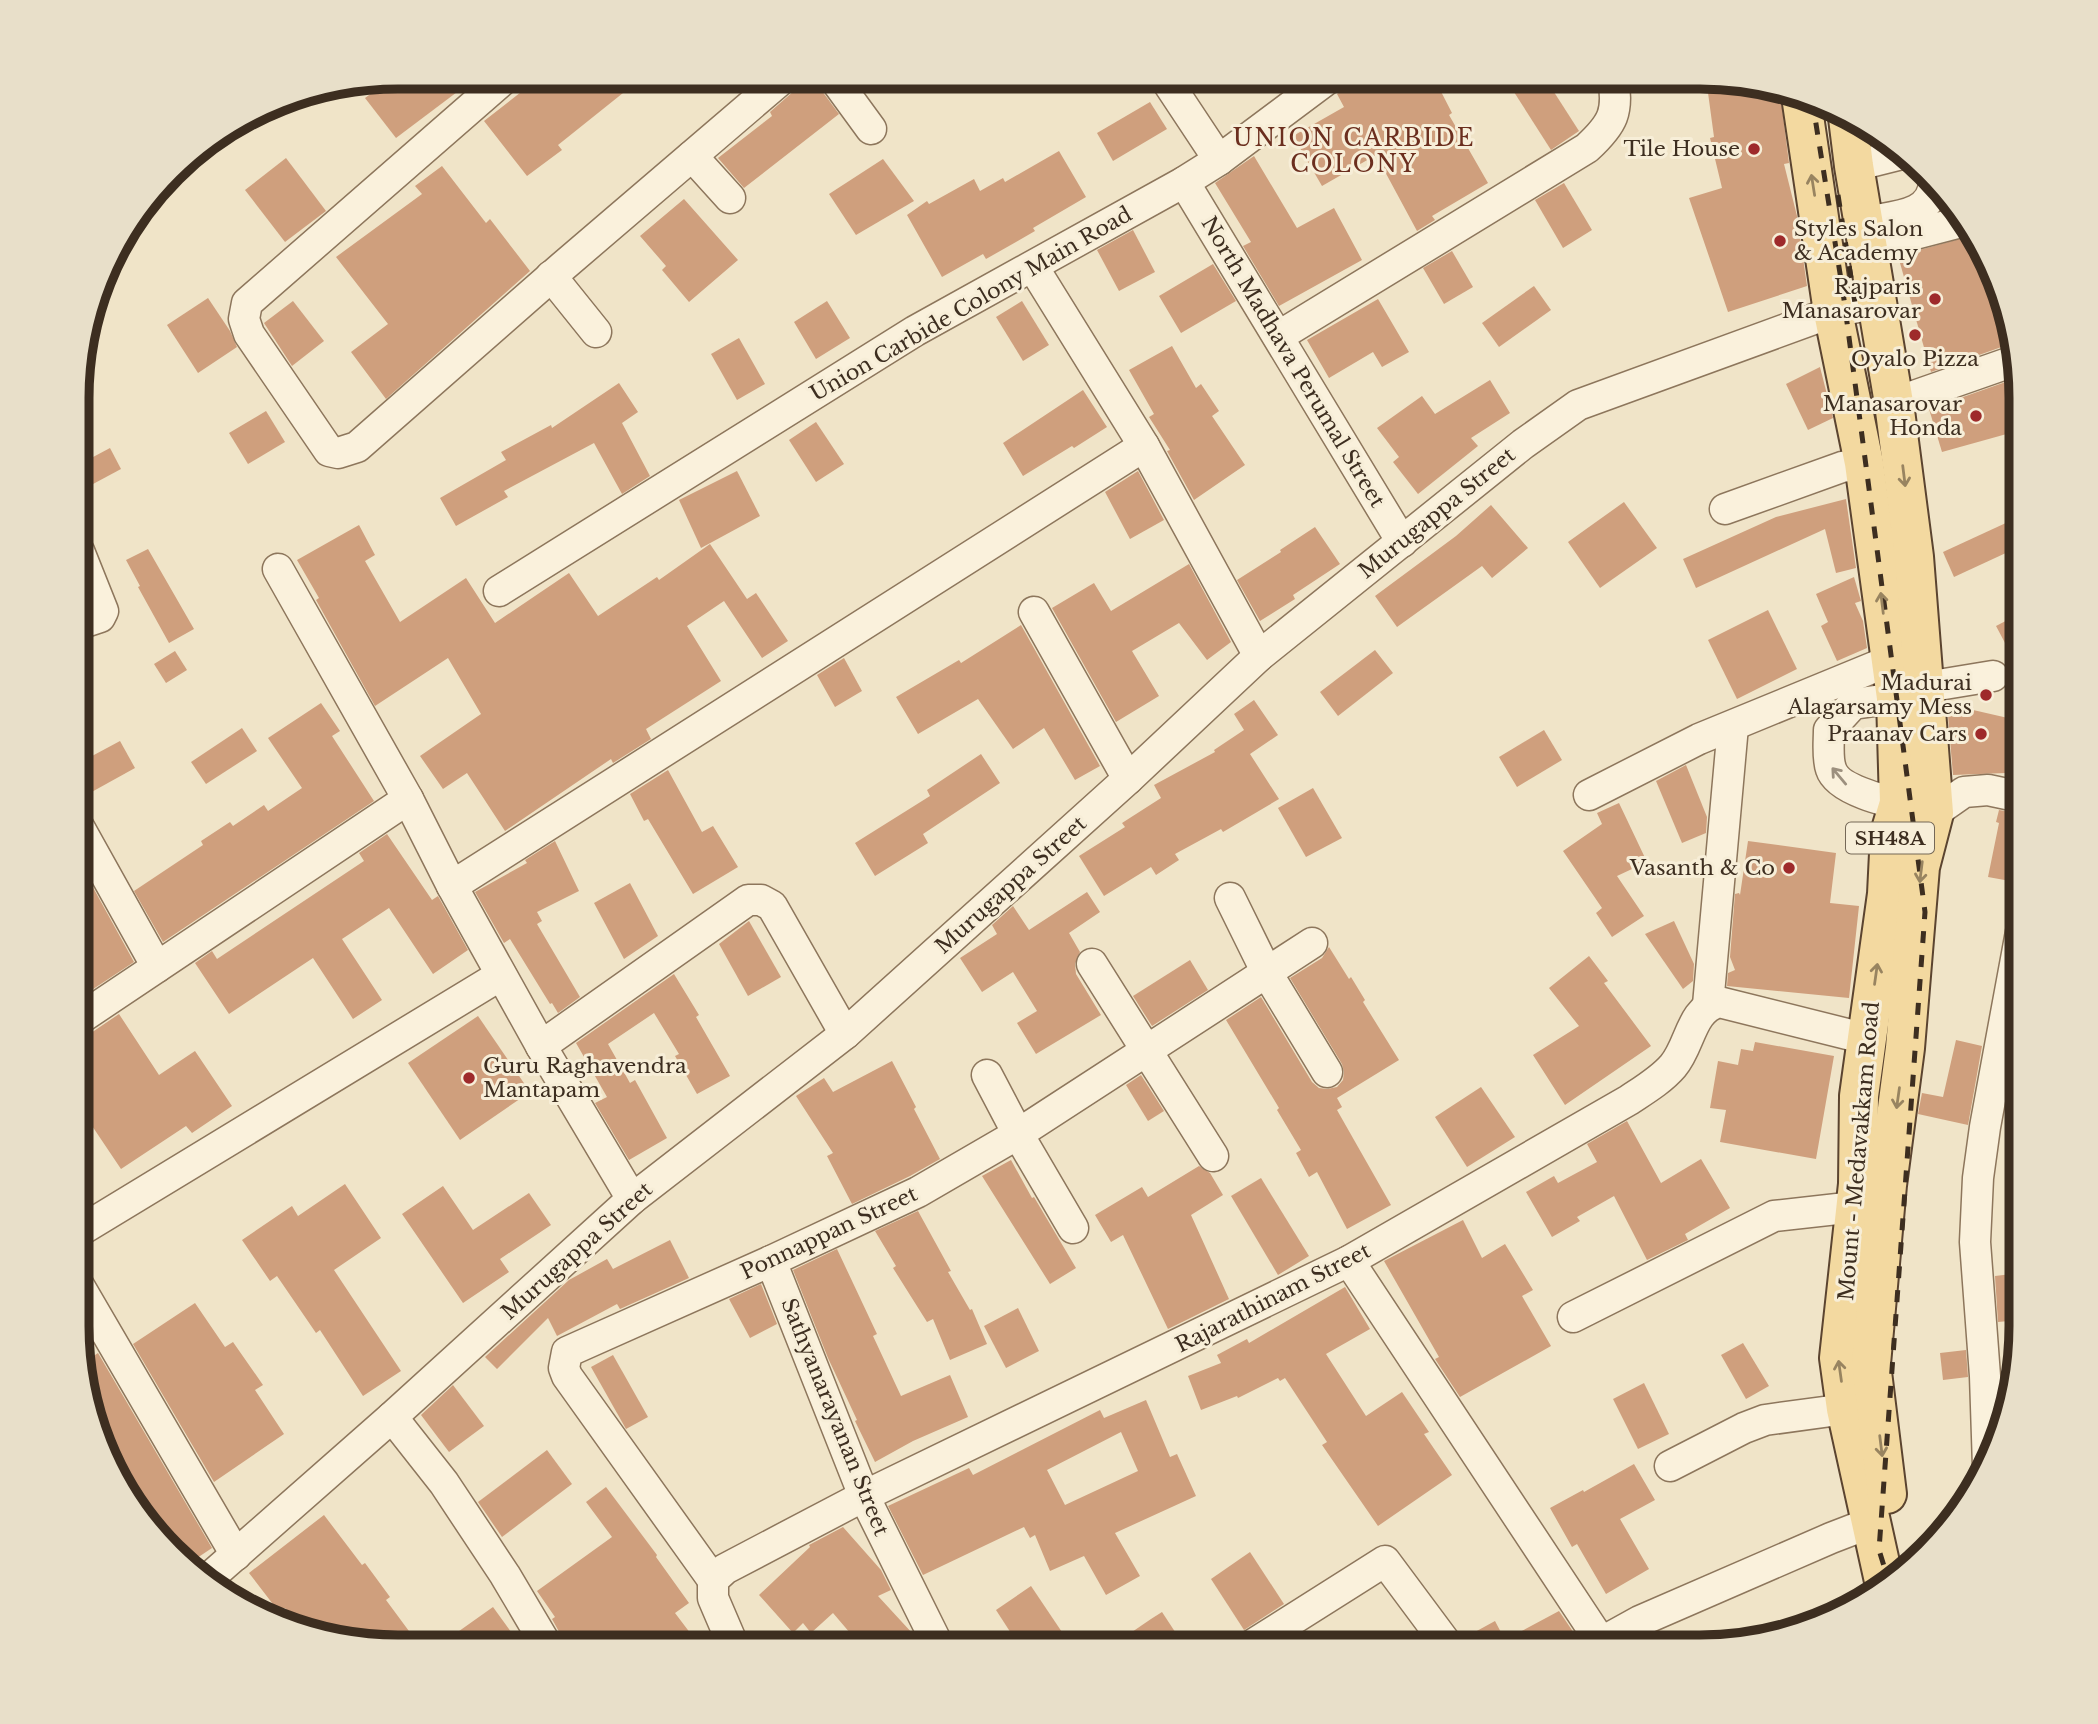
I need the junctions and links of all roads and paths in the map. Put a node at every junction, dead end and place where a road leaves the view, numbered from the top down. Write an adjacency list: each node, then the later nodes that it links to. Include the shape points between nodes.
1 (492, 89): 19 (street, via 247,303 244,318 249,334 330,451 338,453 357,447)
2 (770, 89): 11 (street)
3 (842, 89): 8 (street)
4 (1172, 89): 12 (street)
5 (1315, 89): 12 (street, Union Carbide Colony Main Road)
6 (1615, 89): 23 (street, via 1613,118 1587,148)
7 (1803, 107): 21 (main road, Mount - Medavakkam Road / SH48A, one-way to 7)
8 (871, 129)
9 (1858, 142): 10 (street); 17 (main road, Mount - Medavakkam Road / SH48A)
10 (1881, 148)
11 (692, 156): 15 (street); 19 (street)
12 (1219, 160): 13 (street, Union Carbide Colony Main Road)
13 (1184, 182): 18 (street, Union Carbide Colony Main Road); 23 (street, North Madhava Perumal Street)
14 (1932, 195): 17 (street, via 1921,209)
15 (730, 198)
16 (1954, 223): 17 (street)
17 (1867, 234): 20 (main road, Mount - Medavakkam Road / SH48A)
18 (1033, 267): 26 (street); 32 (street, Union Carbide Colony Main Road, via 915,331)
19 (551, 276): 22 (street)
20 (1877, 303): 21 (street, Murugappa Street); 25 (main road, Mount - Medavakkam Road / SH48A)
21 (1833, 312): 27 (main road, Mount - Medavakkam Road / SH48A); 29 (street, Murugappa Street, via 1578,405)
22 (596, 332)
23 (1279, 336): 29 (street, North Madhava Perumal Street)
24 (2007, 364): 25 (street)
25 (1894, 403): 38 (main road, Mount - Medavakkam Road / SH48A, one-way to 38, via 1914,557)
26 (1144, 446): 35 (street); 46 (street)
27 (1864, 463): 28 (street); 36 (main road, Mount - Medavakkam Road / SH48A, one-way to 27)
28 (1725, 509)
29 (1402, 542): 35 (street, Murugappa Street)
30 (278, 569): 43 (street)
31 (89, 576): 34 (street, via 103,611)
32 (499, 591)
33 (1034, 612): 40 (street)
34 (89, 621)
35 (1259, 656): 40 (street, Murugappa Street)
36 (1889, 661): 38 (main road, Mount - Medavakkam Road / SH48A); 39 (street)
37 (1993, 676): 38 (street)
38 (1911, 692): 44 (main road, Mount - Medavakkam Road / SH48A); 44 (street, one-way to 38, via 1853,790 1838,778 1831,769 1829,730 1853,704)
39 (1733, 726): 42 (street); 54 (street)
40 (1128, 779): 56 (street, Murugappa Street)
41 (2009, 794): 44 (street, via 1964,792)
42 (1589, 795)
43 (408, 799): 46 (street); 50 (street)
44 (1916, 808): 57 (main road, Mount - Medavakkam Road / SH48A, one-way to 44, via 1887,894 1890,833); 79 (main road, Mount - Medavakkam Road / SH48A, one-way to 79, via 1920,867 1871,1364 1889,1516)
45 (89, 845): 50 (street)
46 (452, 886): 52 (street)
47 (1230, 898): 51 (street)
48 (1312, 943): 51 (street, Ponnappan Street)
49 (1092, 964): 59 (street)
50 (157, 967): 55 (street)
51 (1267, 973): 59 (street, Ponnappan Street); 60 (street)
52 (501, 975): 58 (street); 66 (street)
53 (2009, 1001): 74 (street, via 1978,1178 1975,1242)
54 (1708, 1005): 57 (street, via 1719,1002); 69 (street, Rajarathinam Street, via 1675,1065 1659,1080)
55 (89, 1013)
56 (845, 1034): 58 (street, via 772,906 748,900); 64 (street, Murugappa Street)
57 (1867, 1039): 65 (main road, Mount - Medavakkam Road / SH48A, via 1859,1096)
58 (541, 1046): 64 (street)
59 (1147, 1052): 62 (street, Ponnappan Street); 63 (street)
60 (1327, 1072)
61 (987, 1075): 62 (street)
62 (1018, 1134): 67 (street); 68 (street, Ponnappan Street, via 918,1192)
63 (1213, 1156)
64 (632, 1199): 73 (street, Murugappa Street)
65 (1855, 1207): 71 (street, via 1774,1216); 72 (main road, Mount - Medavakkam Road / SH48A, one-way to 65, via 1839,1358)
66 (89, 1225)
67 (1073, 1228)
68 (771, 1261): 76 (street, Sathyanarayanan Street); 82 (street, Ponnappan Street, via 572,1348 564,1358 567,1376)
69 (1349, 1261): 76 (street, Rajarathinam Street); 88 (street)
70 (89, 1303): 78 (street)
71 (1573, 1317)
72 (1846, 1409): 75 (street, via 1765,1420); 77 (main road, Mount - Medavakkam Road / SH48A)
73 (393, 1417): 78 (street, Murugappa Street); 83 (street, via 444,1483)
74 (1987, 1438)
75 (1670, 1466)
76 (864, 1496): 82 (street, Rajarathinam Street, via 739,1561); 85 (street, Sathyanarayanan Street)
77 (1870, 1523): 81 (main road, Mount - Medavakkam Road / SH48A); 89 (street)
78 (236, 1555): 80 (street, Murugappa Street)
79 (1902, 1559)
80 (214, 1574)
81 (1883, 1575)
82 (712, 1580): 84 (street, via 713,1598)
83 (540, 1635)
84 (729, 1635)
85 (933, 1635)
86 (1268, 1635): 87 (street, via 1385,1562)
87 (1440, 1635)
88 (1591, 1635)
89 (1614, 1635)

